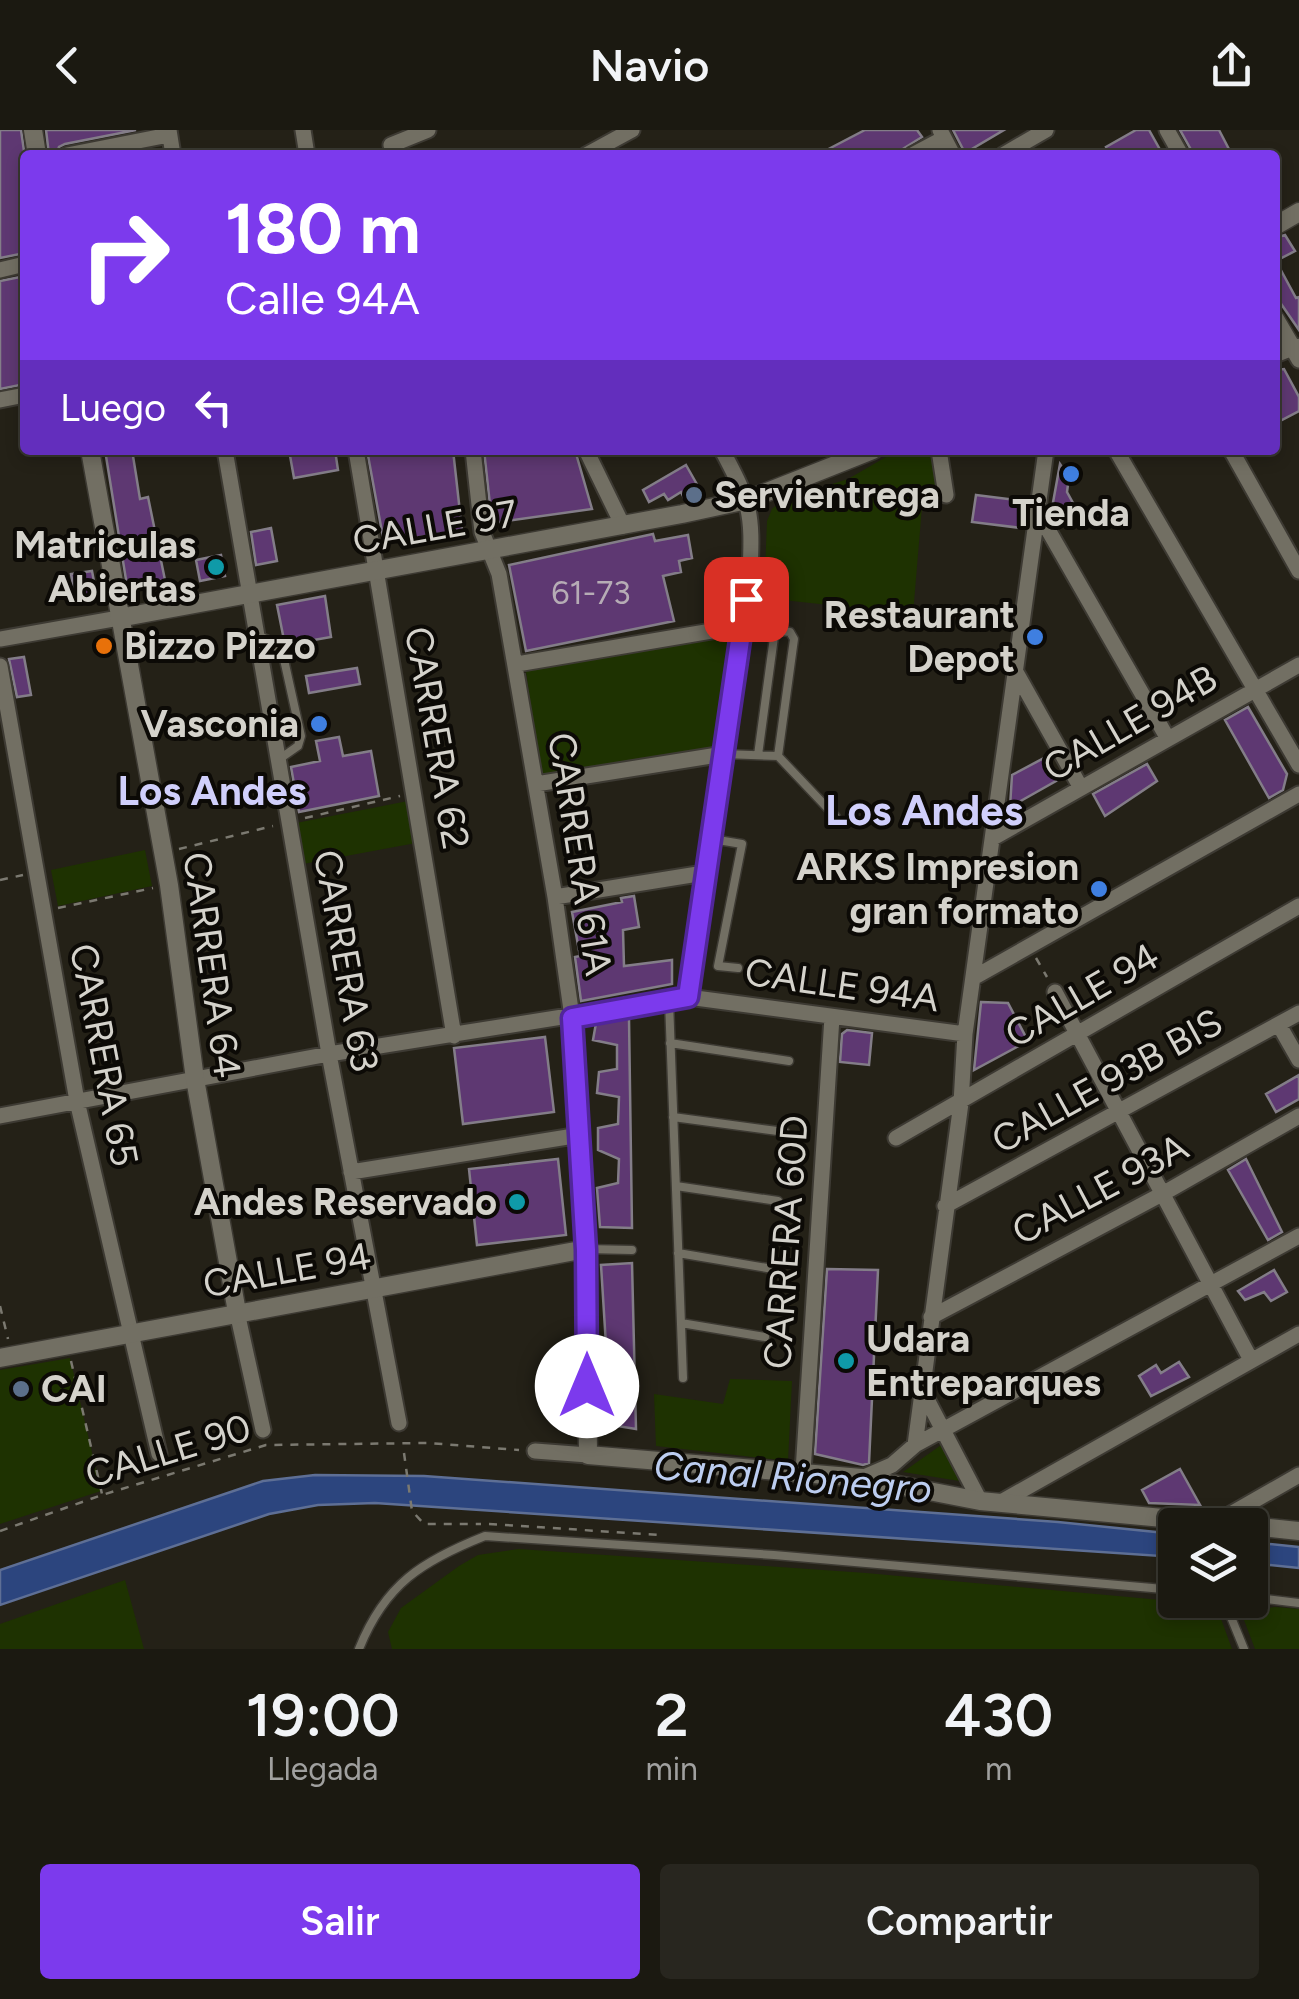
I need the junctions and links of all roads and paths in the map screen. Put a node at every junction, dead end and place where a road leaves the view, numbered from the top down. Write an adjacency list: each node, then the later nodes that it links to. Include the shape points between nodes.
1 (428, 130): 6 (street)
2 (632, 130): 8 (street)
3 (1046, 130): 10 (street)
4 (169, 133): 7 (street)
5 (942, 134): 9 (street)
6 (391, 145)
7 (90, 150)
8 (595, 150)
9 (919, 150)
10 (1011, 150)
11 (1280, 330): 12 (street)
12 (1291, 353)
13 (91, 455): 32 (street, CARRERA 64)
14 (225, 455): 31 (street, CARRERA 63)
15 (357, 455): 29 (street, CARRERA 62)
16 (474, 455): 28 (street, CARRERA 61A)
17 (588, 455): 27 (street)
18 (724, 455): 25 (street)
19 (856, 455): 25 (street, CALLE 97)
20 (940, 455): 24 (street)
21 (1045, 455): 26 (street)
22 (1119, 455): 40 (street)
23 (1234, 455): 30 (street)
24 (946, 495)
25 (747, 500): 27 (street, CALLE 97); 33 (street, via 752,539)
26 (1039, 514): 39 (street); 41 (street)
27 (623, 526): 28 (street, CALLE 97)
28 (488, 550): 29 (street, CALLE 97); 36 (street, CARRERA 61A, via 500,574)
29 (376, 571): 31 (street, CALLE 97); 49 (street, CARRERA 62)
30 (1299, 571)
31 (250, 594): 32 (street, CALLE 97); 34 (street, CARRERA 63)
32 (119, 618): 35 (street, CALLE 97); 55 (street, CARRERA 64)
33 (741, 626): 36 (street); 42 (street)
34 (256, 635): 45 (street, CARRERA 63); 45 (lane, via 283,655 301,736)
35 (0, 640)
36 (516, 664): 47 (street, CARRERA 61A)
37 (1299, 665): 40 (street, CALLE 94B)
38 (0, 666): 56 (street, CARRERA 65)
39 (1017, 674): 48 (street); 53 (street)
40 (1257, 688): 41 (street, CALLE 94B); 46 (street)
41 (1168, 739): 48 (street, CALLE 94B)
42 (724, 754): 43 (lane); 47 (street); 54 (street)
43 (758, 755): 44 (lane); 44 (lane, via 774,637 782,631 794,640)
44 (778, 756): 51 (lane)
45 (278, 760): 52 (street, CARRERA 63)
46 (1299, 764)
47 (536, 784): 60 (street, CARRERA 61A)
48 (1082, 788): 53 (street, CALLE 94B)
49 (414, 793): 52 (path); 75 (street, CARRERA 62)
50 (1299, 794): 63 (street, CALLE 94A)
51 (836, 817)
52 (289, 822): 55 (path); 77 (street, CARRERA 63)
53 (993, 838): 65 (street)
54 (710, 839): 57 (street); 64 (lane, via 742,844 718,966)
55 (163, 853): 59 (street, CARRERA 64)
56 (36, 872): 58 (path); 62 (street, CARRERA 65)
57 (704, 873): 60 (street); 67 (street)
58 (0, 880)
59 (169, 885): 62 (path); 80 (street, CARRERA 64)
60 (555, 897): 71 (street, CARRERA 61A)
61 (1299, 906): 74 (street, CALLE 94)
62 (44, 911): 81 (street, CARRERA 65)
63 (1030, 948): 65 (street, CALLE 94A); 66 (path)
64 (738, 968)
65 (973, 978): 73 (street)
66 (1055, 992): 74 (street)
67 (688, 997): 68 (street, CALLE 94A); 70 (street, CALLE 94A)
68 (669, 1001): 71 (street, CALLE 94A); 76 (lane)
69 (1299, 1013): 72 (street, CALLE 93B BIS)
70 (832, 1016): 73 (street, CALLE 94A); 122 (street, CARRERA 60D)
71 (572, 1018): 75 (street, CALLE 94A); 88 (street, CARRERA 61A)
72 (1279, 1024): 78 (street); 83 (street, CALLE 93B BIS)
73 (965, 1034): 82 (street)
74 (1080, 1035): 82 (street, CALLE 94); 83 (street)
75 (454, 1036): 77 (street, CALLE 94A)
76 (670, 1042): 79 (lane); 86 (lane)
77 (329, 1054): 80 (street, CALLE 94A); 90 (street, CARRERA 63)
78 (1299, 1060)
79 (789, 1061)
80 (195, 1080): 81 (street, CALLE 94A); 103 (street, CARRERA 64)
81 (77, 1101): 84 (street, CALLE 94A); 106 (street, CARRERA 65)
82 (960, 1103): 89 (street, CALLE 94); 94 (street)
83 (1120, 1112): 92 (street); 94 (street, CALLE 93B BIS)
84 (0, 1116)
85 (1299, 1116): 92 (street, CALLE 93A)
86 (673, 1117): 87 (lane); 91 (lane)
87 (785, 1132)
88 (580, 1135): 90 (street); 96 (street, CARRERA 61A)
89 (896, 1138)
90 (351, 1172): 101 (street, CARRERA 63)
91 (676, 1186): 93 (lane); 98 (lane)
92 (1164, 1193): 100 (street); 104 (street, CALLE 93A)
93 (778, 1201)
94 (945, 1206): 104 (street)
95 (1299, 1236): 100 (street)
96 (586, 1250): 97 (lane); 101 (street, CALLE 94); 121 (street, CARRERA 61A)
97 (632, 1250)
98 (678, 1254): 99 (lane); 105 (lane)
99 (774, 1270)
100 (1211, 1284): 111 (street); 116 (street)
101 (374, 1287): 103 (street, CALLE 94); 114 (street, CARRERA 63)
102 (0, 1306): 110 (path)
103 (237, 1312): 106 (street, CALLE 94); 115 (street, CARRERA 64)
104 (931, 1317): 113 (street)
105 (681, 1323): 108 (lane); 112 (lane)
106 (130, 1334): 109 (street, CALLE 94); 120 (street, CARRERA 65)
107 (1299, 1334): 111 (street)
108 (765, 1337)
109 (66, 1345): 110 (street, CALLE 94); 125 (path)
110 (6, 1357)
111 (1251, 1360): 127 (street)
112 (683, 1378)
113 (920, 1386): 116 (street); 117 (street)
114 (399, 1423)
115 (263, 1430)
116 (946, 1430): 117 (street); 126 (street)
117 (914, 1445): 124 (street)
118 (535, 1451): 121 (street); 125 (path, CALLE 90, via 402,1443 266,1445)
119 (404, 1453): 129 (path)
120 (159, 1454)
121 (588, 1455): 122 (street)
122 (804, 1472): 124 (street)
123 (1299, 1475): 128 (street)
124 (862, 1478): 126 (street)
125 (102, 1496): 132 (path, CALLE 90)
126 (980, 1500): 127 (street)
127 (1001, 1502): 130 (street)
128 (1240, 1508)
129 (412, 1511)
130 (1158, 1517)
131 (1268, 1528): 133 (street)
132 (0, 1531)
133 (1299, 1532)
134 (1158, 1589): 138 (lane, via 485,1536 444,1552 399,1582)
135 (1268, 1599): 136 (lane)
136 (1299, 1603)
137 (1231, 1618): 139 (lane)
138 (359, 1649)
139 (1244, 1649)

